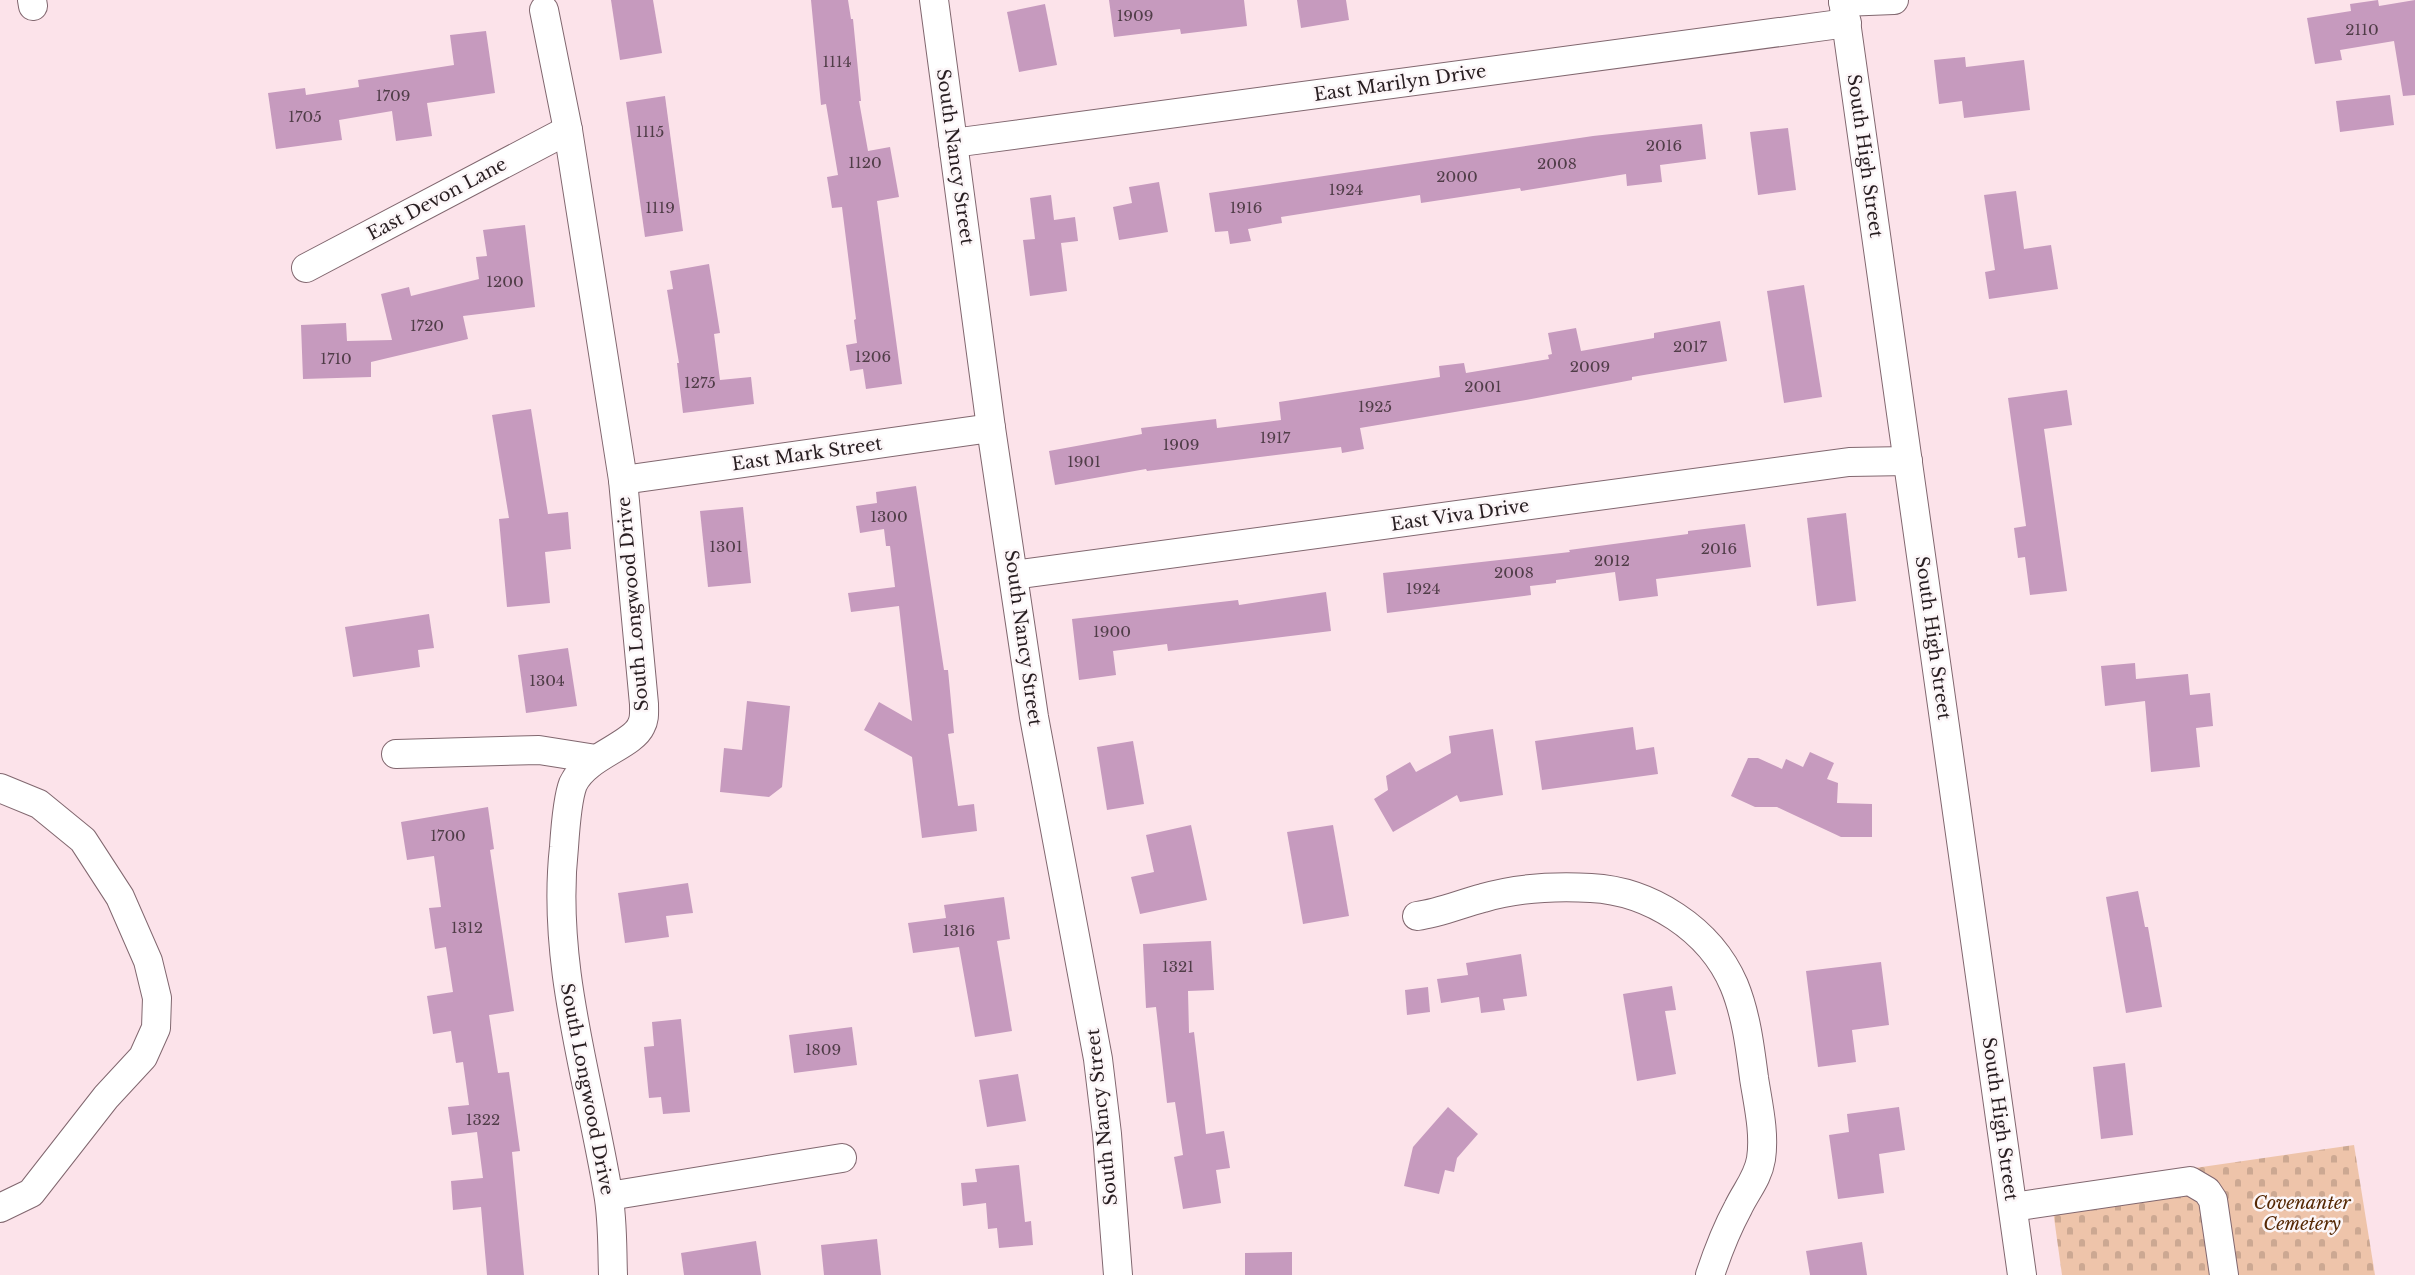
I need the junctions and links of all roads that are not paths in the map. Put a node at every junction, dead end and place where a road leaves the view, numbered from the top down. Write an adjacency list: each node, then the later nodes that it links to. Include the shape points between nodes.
1 (934, 0): 6 (street, South Nancy Street)
2 (1894, 0): 3 (street, East Marilyn Drive)
3 (1844, 8): 6 (street, East Marilyn Drive); 9 (street, South High Street)
4 (544, 10): 5 (street, South Longwood Drive)
5 (568, 130): 7 (street, East Devon Lane); 10 (street, South Longwood Drive)
6 (953, 143): 8 (street, South Nancy Street)
7 (306, 268)
8 (992, 428): 10 (street, East Mark Street); 11 (street, South Nancy Street)
9 (1908, 461): 11 (street, East Viva Drive, via 1849,462); 18 (street, South High Street)
10 (622, 480): 13 (street, South Longwood Drive, via 644,716 636,735)
11 (1014, 575): 21 (street, South Nancy Street, via 1046,788 1098,1059)
12 (396, 754): 13 (street, via 539,750)
13 (596, 759): 17 (street, South Longwood Drive, via 573,785 561,906 568,994)
14 (0, 788): 19 (street, via 39,804 83,840 120,897 148,961 157,998 156,1028 143,1057 31,1192)
15 (1417, 916): 22 (street, via 1438,914 1511,891 1593,888 1656,904 1678,918 1713,952 1733,983 1743,1012 1761,1149 1756,1177 1725,1233)
16 (842, 1158): 17 (street)
17 (609, 1196): 20 (street, South Longwood Drive)
18 (2013, 1207): 23 (street, South High Street); 24 (street, via 2190,1180 2213,1200)
19 (0, 1208)
20 (613, 1275)
21 (1118, 1275)
22 (1710, 1275)
23 (2022, 1275)
24 (2224, 1275)

